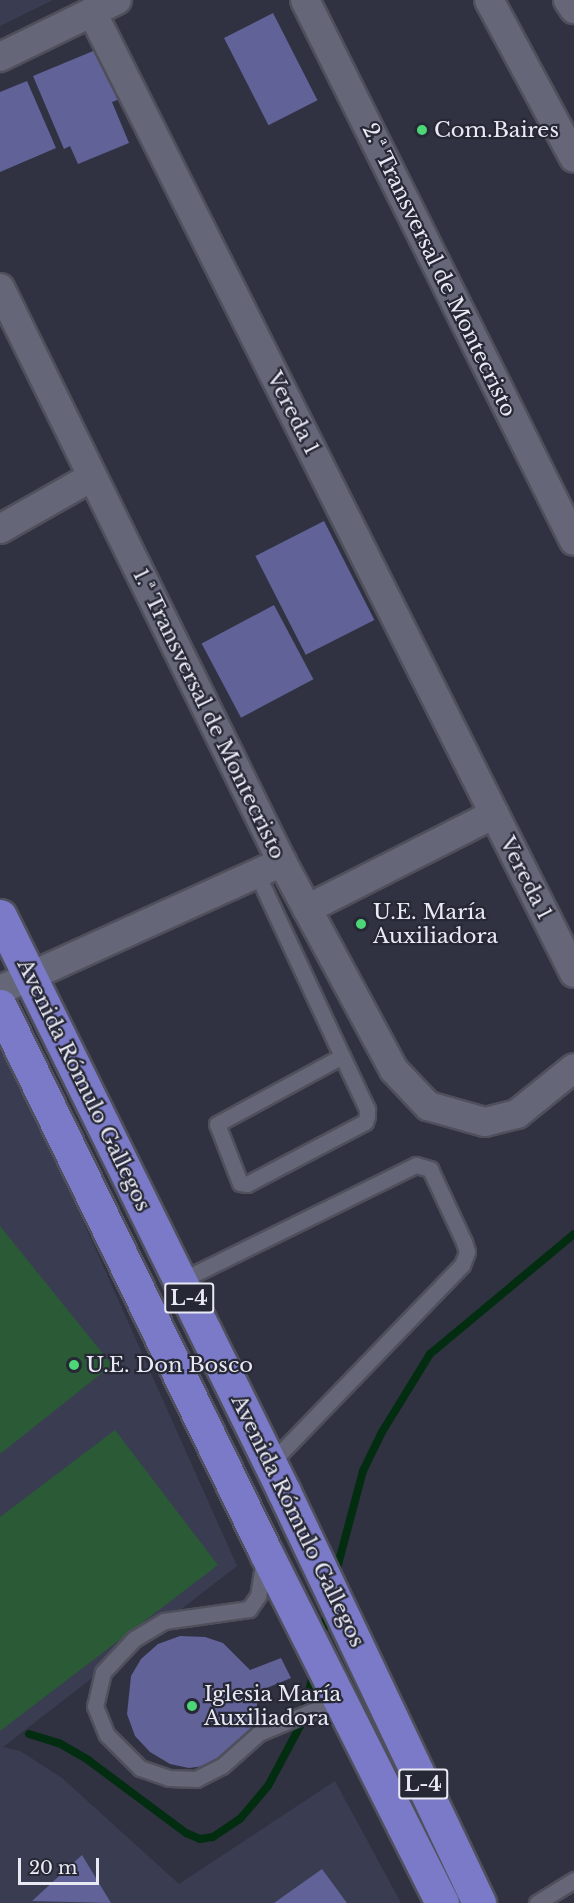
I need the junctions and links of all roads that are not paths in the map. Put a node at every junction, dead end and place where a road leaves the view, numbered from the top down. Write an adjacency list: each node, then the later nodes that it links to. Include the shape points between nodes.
1 (305, 0): 11 (street, 2.ª Transversal de Montecristo)
2 (489, 0): 7 (street)
3 (568, 0): 5 (street)
4 (105, 6): 6 (street); 12 (street, Vereda 1)
5 (574, 9)
6 (0, 57)
7 (574, 158)
8 (0, 288): 9 (street, 1.ª Transversal de Montecristo)
9 (92, 477): 10 (street); 13 (street, 1.ª Transversal de Montecristo)
10 (0, 529)
11 (574, 541)
12 (494, 814): 15 (street, Vereda 1); 18 (street, Vereda 1)
13 (282, 862): 14 (street); 15 (street, 1.ª Transversal de Montecristo)
14 (256, 873): 17 (street); 21 (lane)
15 (307, 909): 22 (street, 1.ª Transversal de Montecristo, via 394,1070 428,1106 485,1122 502,1120 517,1114)
16 (0, 916): 17 (main road, Avenida Rómulo Gallegos / L-4)
17 (30, 974): 19 (street); 23 (main road, Avenida Rómulo Gallegos / L-4)
18 (574, 974)
19 (0, 990)
20 (0, 1006): 25 (main road, Avenida Rómulo Gallegos / L-4)
21 (342, 1056): 21 (lane, via 367,1109 365,1122 247,1184 240,1183 218,1124)
22 (574, 1068)
23 (180, 1281): 24 (main road, Avenida Rómulo Gallegos / L-4); 24 (lane, via 416,1165 430,1169 464,1242 467,1252 462,1265)
24 (271, 1463): 29 (main road, Avenida Rómulo Gallegos / L-4)
25 (266, 1553): 26 (main road, Avenida Rómulo Gallegos / L-4); 26 (lane, via 258,1596 249,1609 164,1621 134,1639 103,1672 95,1706 107,1735 140,1768 169,1778 196,1779 222,1766 259,1733)
26 (341, 1699): 28 (main road, Avenida Rómulo Gallegos / L-4)
27 (574, 1880): 30 (lane)
28 (442, 1903)
29 (479, 1903)
30 (537, 1903)

